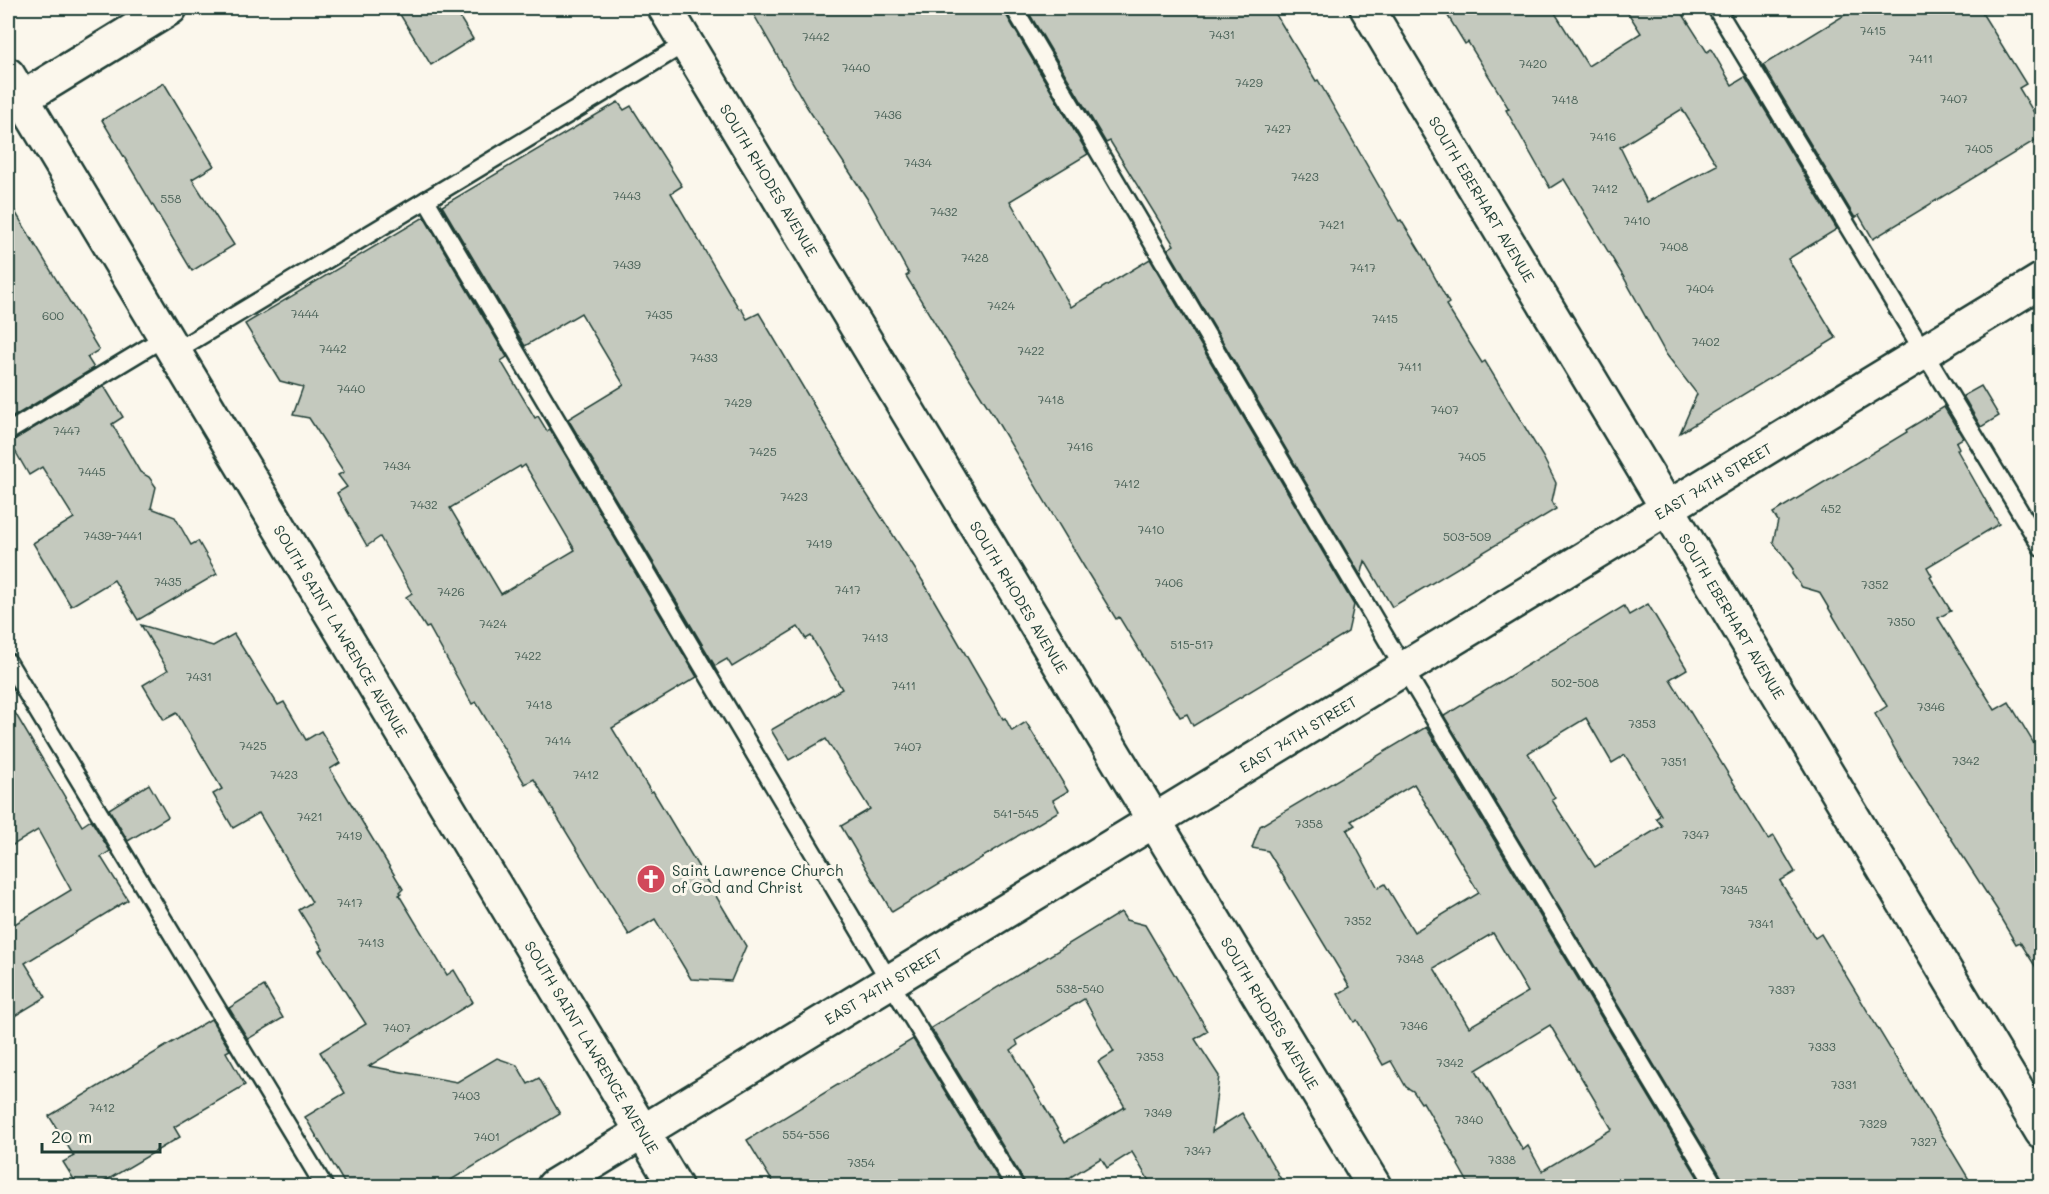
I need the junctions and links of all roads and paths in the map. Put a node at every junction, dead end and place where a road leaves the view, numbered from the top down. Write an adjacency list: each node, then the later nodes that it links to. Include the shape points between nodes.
1 (170, 8): 7 (street)
2 (665, 8): 6 (street, SOUTH RHODES AVENUE)
3 (1014, 8): 16 (lane)
4 (1367, 8): 13 (street, SOUTH EBERHART AVENUE)
5 (1716, 8): 11 (lane)
6 (686, 43): 8 (lane); 17 (street, SOUTH RHODES AVENUE)
7 (12, 93): 10 (street, SOUTH SAINT LAWRENCE AVENUE)
8 (426, 200): 10 (lane); 18 (lane)
9 (2042, 280): 11 (street, EAST 74TH STREET)
10 (169, 344): 12 (lane); 20 (street, SOUTH SAINT LAWRENCE AVENUE)
11 (1924, 352): 13 (street, EAST 74TH STREET); 14 (lane)
12 (8, 432)
13 (1668, 508): 16 (street, EAST 74TH STREET); 19 (street, SOUTH EBERHART AVENUE)
14 (2042, 548)
15 (8, 662): 21 (lane)
16 (1404, 669): 17 (street, EAST 74TH STREET); 26 (lane)
17 (1154, 821): 18 (street, EAST 74TH STREET); 25 (street, SOUTH RHODES AVENUE)
18 (890, 982): 20 (street, EAST 74TH STREET); 24 (lane)
19 (2042, 1132)
20 (643, 1133): 22 (street, EAST 74TH STREET); 23 (street, SOUTH SAINT LAWRENCE AVENUE)
21 (324, 1186)
22 (554, 1186)
23 (675, 1186)
24 (1014, 1186)
25 (1374, 1186)
26 (1715, 1186)

